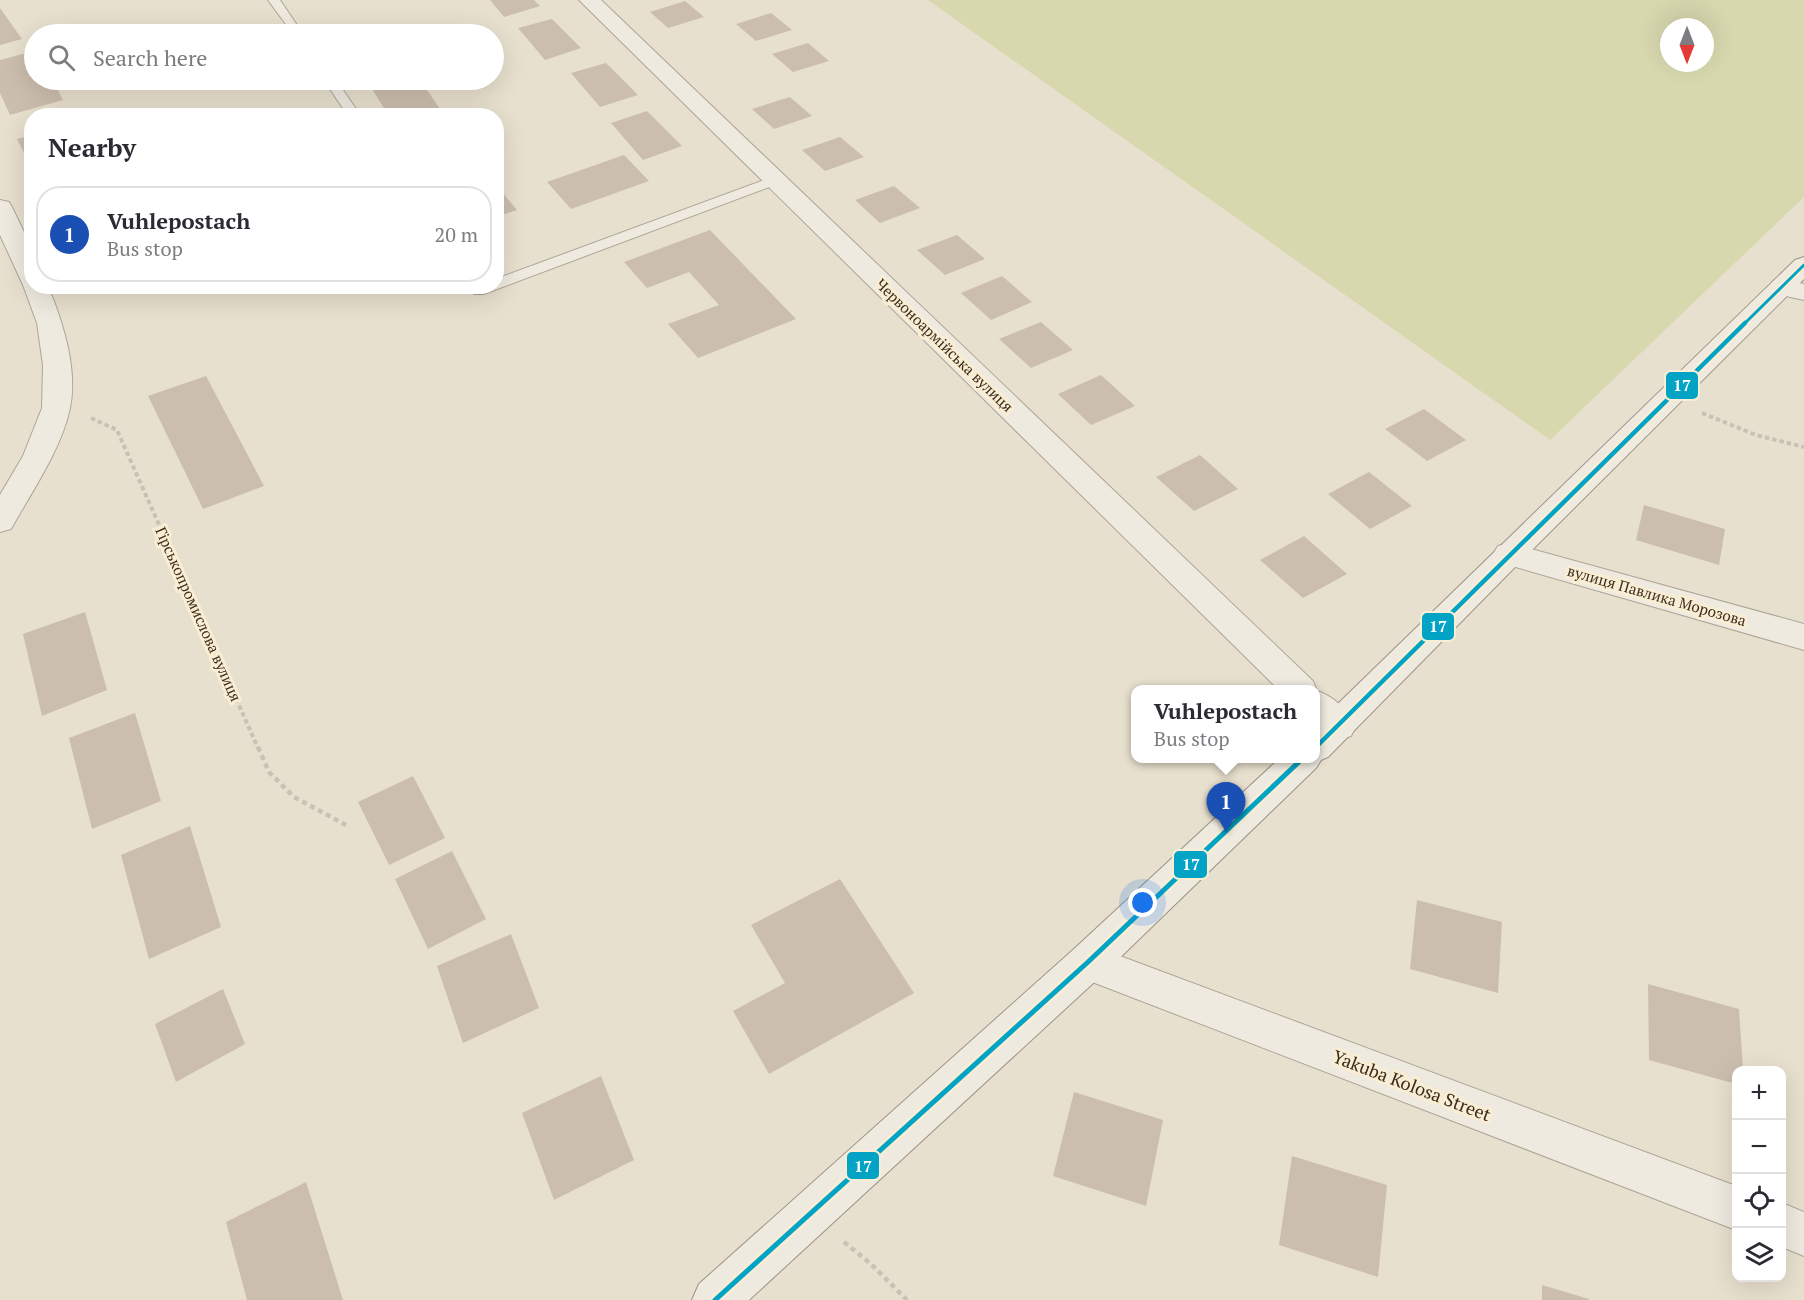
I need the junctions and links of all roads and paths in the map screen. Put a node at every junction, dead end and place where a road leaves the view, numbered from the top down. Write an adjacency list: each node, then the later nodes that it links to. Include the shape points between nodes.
1 (274, 0): 3 (lane)
2 (589, 0): 6 (street, Червоноармійська вулиця)
3 (291, 24)
4 (337, 90): 5 (lane)
5 (349, 108)
6 (775, 180): 10 (lane); 19 (street, Червоноармійська вулиця)
7 (0, 207): 8 (street)
8 (24, 261)
9 (1804, 266): 11 (street)
10 (504, 281)
11 (1793, 289): 13 (street)
12 (38, 294): 14 (street, via 50,323 57,364)
13 (1668, 398): 15 (path, via 1756,435); 17 (street)
14 (56, 408): 16 (street, via 38,456); 22 (path, Гірськопромислова вулиця, via 117,430 269,771 294,796)
15 (1804, 447)
16 (0, 520)
17 (1509, 554): 18 (street, вулиця Павлика Морозова); 20 (street)
18 (1804, 637)
19 (1296, 685)
20 (1324, 726)
21 (1300, 763): 23 (street)
22 (346, 825)
23 (1088, 962): 24 (street, Yakuba Kolosa Street); 25 (street)
24 (1732, 1206)
25 (809, 1212): 28 (street); 29 (path)
26 (1786, 1227): 27 (street)
27 (1804, 1234)
28 (715, 1300)
29 (907, 1300)

